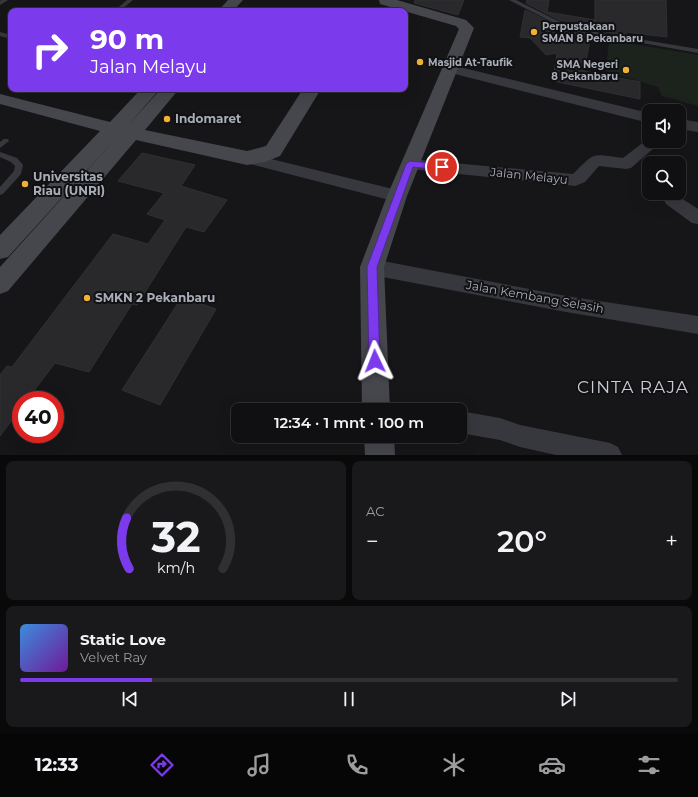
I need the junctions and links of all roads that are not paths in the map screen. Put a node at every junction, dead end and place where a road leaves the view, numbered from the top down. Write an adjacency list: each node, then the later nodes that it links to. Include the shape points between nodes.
1 (5, 0): 4 (lane)
2 (130, 0): 6 (lane)
3 (512, 0): 9 (lane, via 554,21 583,31)
4 (0, 3)
5 (382, 3): 7 (street)
6 (121, 8)
7 (402, 8)
8 (408, 10): 10 (street, via 461,23 466,28)
9 (698, 51)
10 (451, 69): 16 (street); 23 (street)
11 (22, 92): 17 (street)
12 (149, 92): 17 (street)
13 (166, 92): 17 (street)
14 (310, 92): 22 (street, via 273,151 264,156)
15 (0, 99): 17 (street)
16 (642, 116)
17 (127, 125): 22 (street, via 155,138); 28 (street); 30 (street)
18 (686, 125): 19 (street)
19 (698, 127)
20 (645, 148): 23 (street, Jalan Melayu, via 626,164 595,160 575,180)
21 (0, 154): 24 (lane, via 19,165 18,172)
22 (247, 158): 25 (street)
23 (410, 164): 25 (street)
24 (0, 192)
25 (397, 196): 29 (street)
26 (672, 200): 27 (street)
27 (698, 218)
28 (0, 250)
29 (372, 267): 31 (street, Jalan Kembang Selasih, via 566,304); 32 (street)
30 (0, 284)
31 (698, 325)
32 (379, 403)
33 (467, 423): 36 (street)
34 (380, 443): 35 (street)
35 (380, 455)
36 (610, 455)

